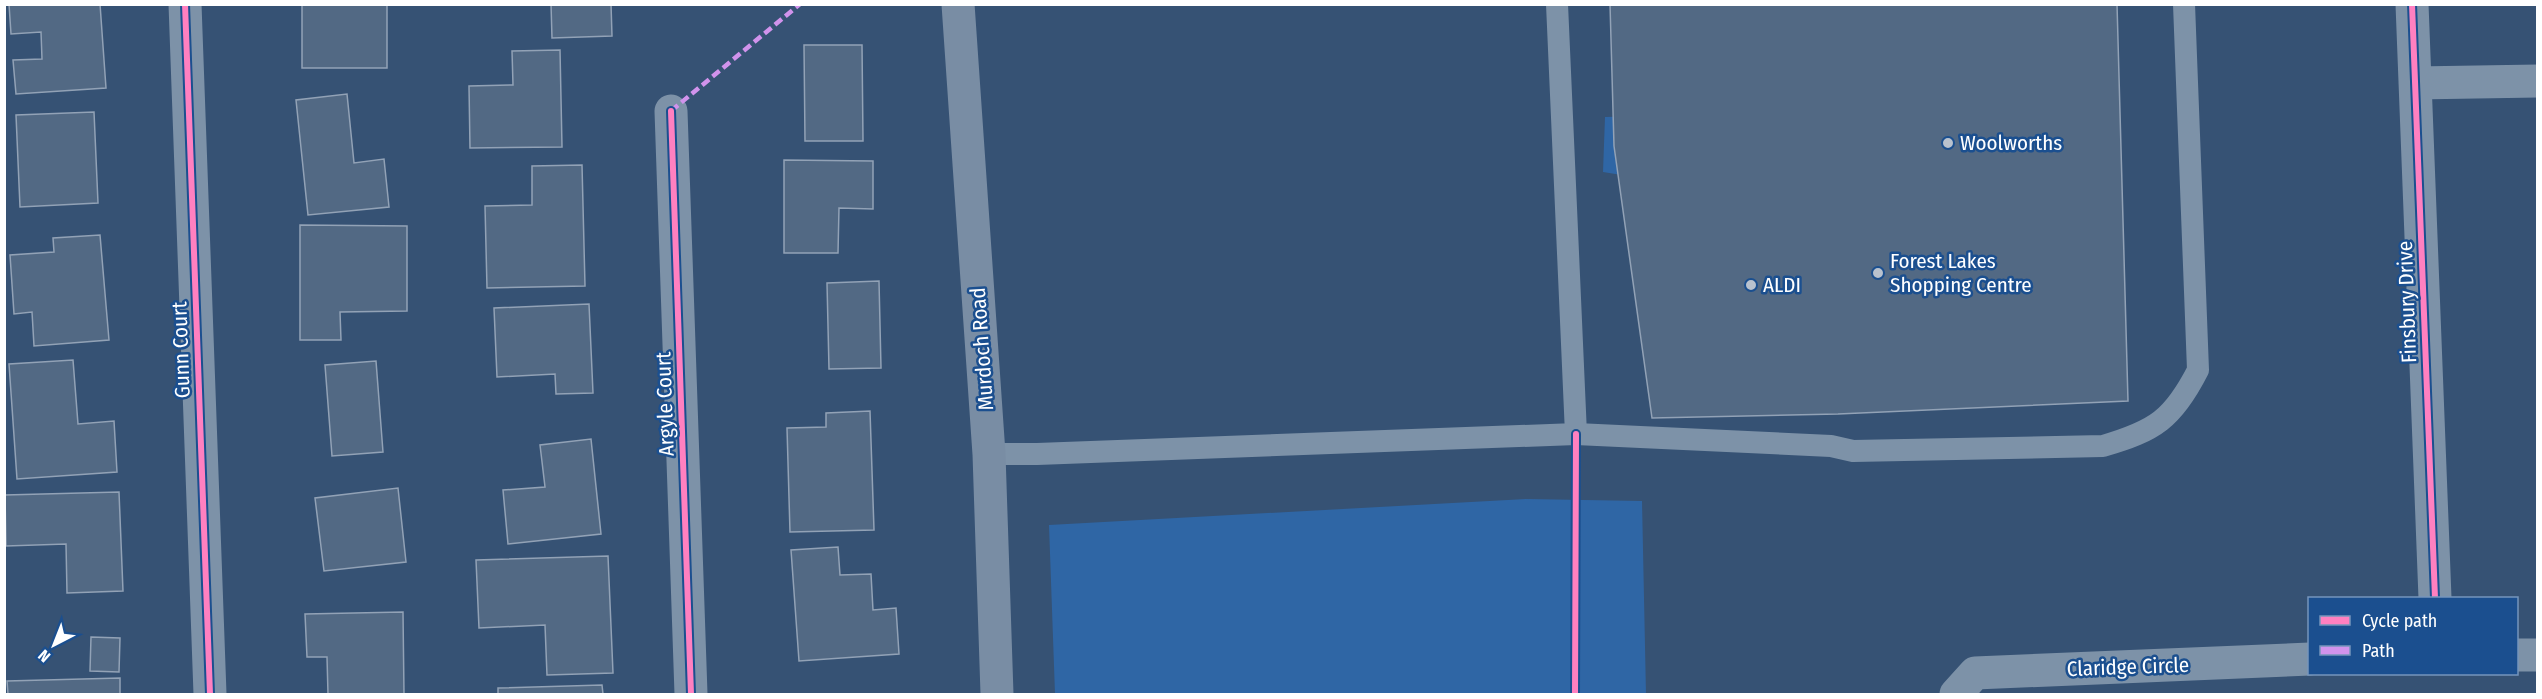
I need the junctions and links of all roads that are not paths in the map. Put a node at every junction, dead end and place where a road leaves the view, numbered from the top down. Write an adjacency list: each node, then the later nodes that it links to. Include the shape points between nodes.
1 (185, 4): 15 (street, Gunn Court)
2 (958, 4): 10 (main road, Murdoch Road)
3 (1557, 4): 9 (lane)
4 (2184, 4): 9 (lane, via 2198,370 2184,398 2162,421 2137,436 2103,446 1853,451 1831,446)
5 (2412, 4): 7 (street, Finsbury Drive)
6 (2538, 81): 7 (street)
7 (2415, 84): 11 (street, Finsbury Drive)
8 (671, 111): 16 (street, Argyle Court)
9 (1576, 434): 10 (lane)
10 (989, 453): 17 (main road, Murdoch Road)
11 (2435, 597)
12 (2518, 655): 13 (street)
13 (2538, 655)
14 (2308, 659): 18 (street, Claridge Circle, via 1975,673)
15 (210, 694)
16 (691, 694)
17 (997, 694)
18 (1956, 694)

